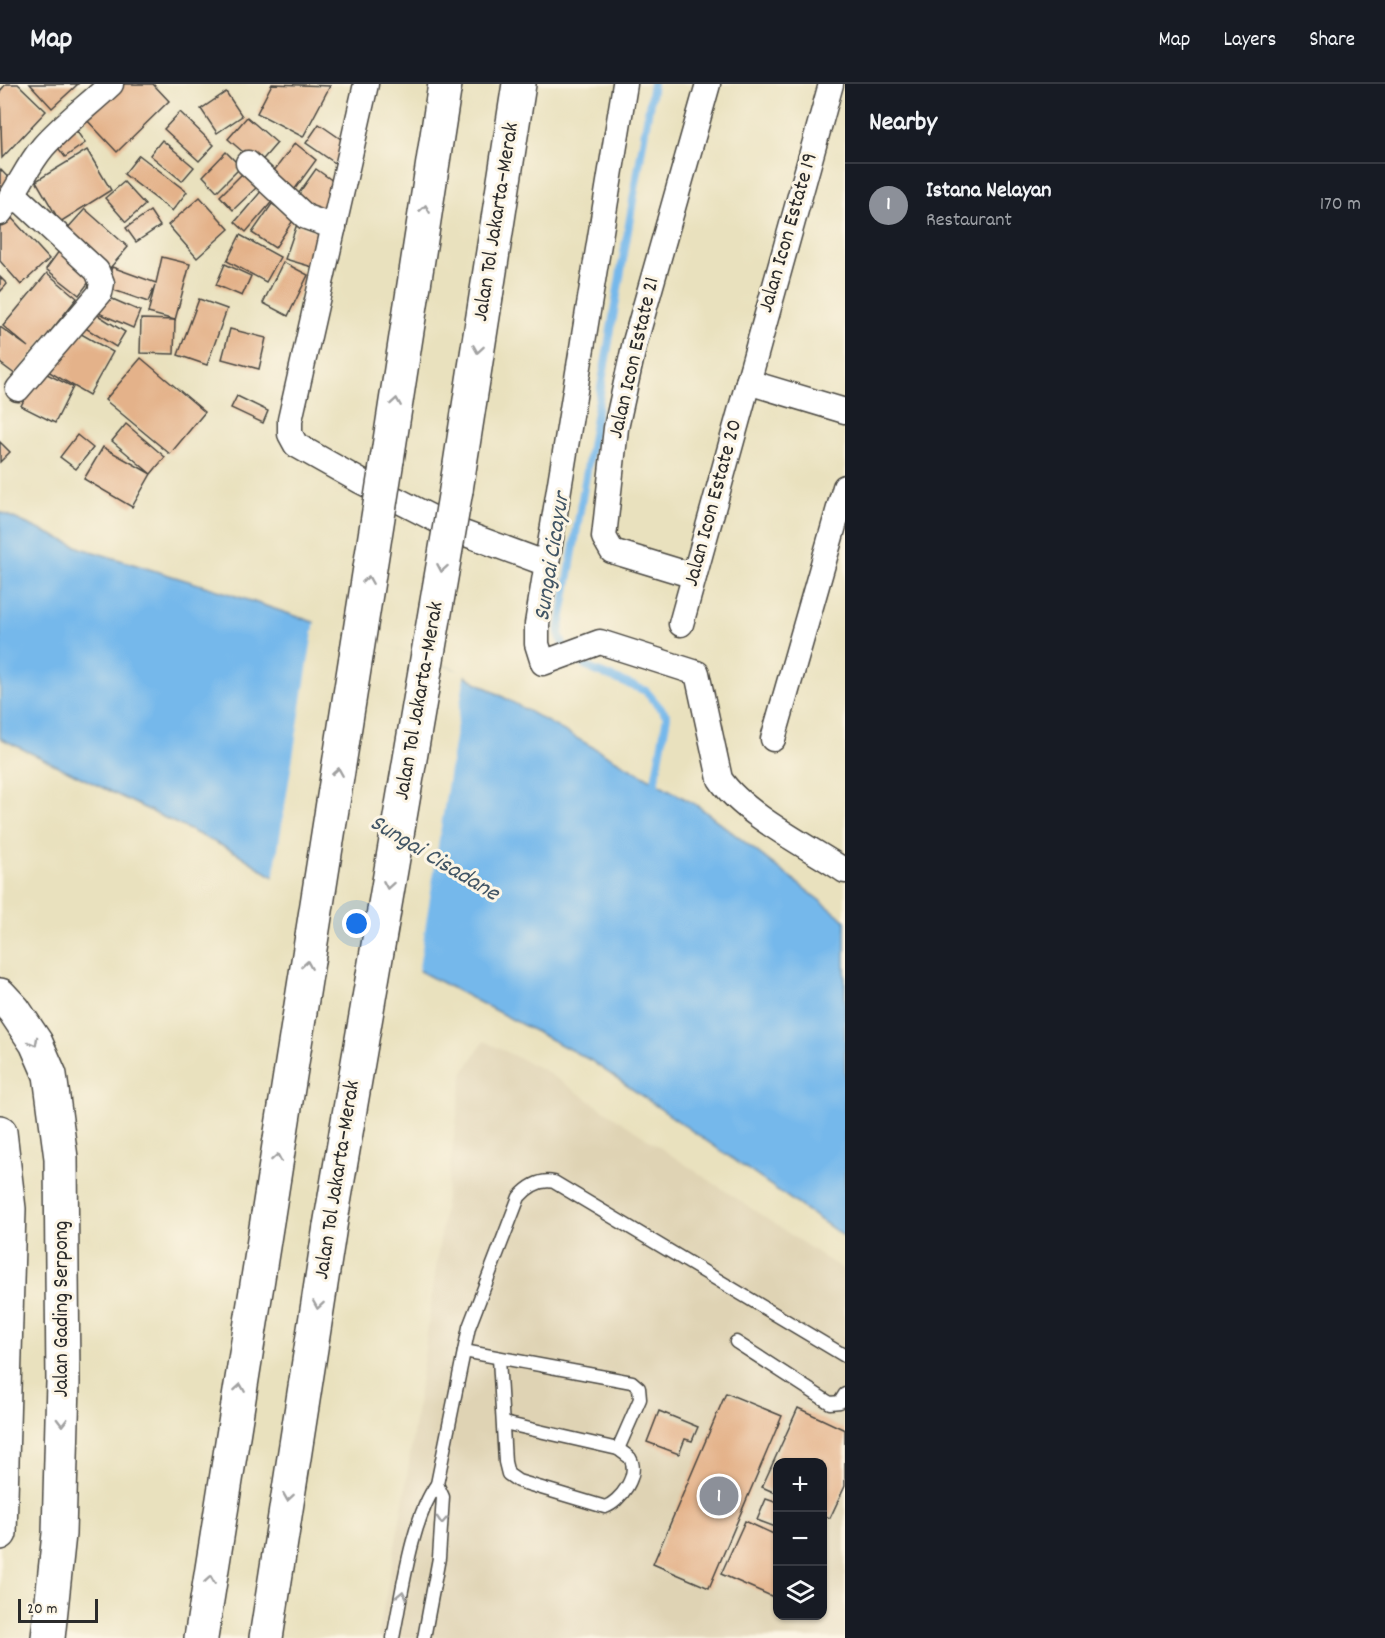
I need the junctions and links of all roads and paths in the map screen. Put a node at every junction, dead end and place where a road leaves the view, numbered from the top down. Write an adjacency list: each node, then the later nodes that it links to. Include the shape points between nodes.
1 (111, 84): 9 (street, via 43,147)
2 (366, 84): 10 (street)
3 (445, 84): 32 (main road, one-way to 3, bridge)
4 (519, 84): 33 (main road, Jalan Tol Jakarta–Merak, one-way to 33, bridge, via 456,490 330,1226)
5 (625, 84): 15 (street)
6 (708, 84): 16 (street, Jalan Icon Estate 21, via 635,342 616,428 604,537 612,551)
7 (831, 84): 11 (street, Jalan Icon Estate 19)
8 (248, 163): 10 (street, via 306,217)
9 (7, 204): 12 (street, via 97,271 102,283 100,293)
10 (334, 228): 15 (street, via 290,420 290,434 296,445 458,531)
11 (748, 382): 13 (street); 16 (street, Jalan Icon Estate 20)
12 (18, 389)
13 (845, 411)
14 (845, 487): 18 (street)
15 (547, 564): 19 (street, via 537,624 537,644 543,663 600,642 697,673 720,779 728,790 744,805)
16 (694, 576): 17 (street, Jalan Icon Estate 20)
17 (681, 624)
18 (773, 739)
19 (845, 871)
20 (0, 995): 31 (main road, Jalan Gading Serpong, one-way to 31, via 36,1042 50,1075 61,1158 63,1382 59,1534)
21 (0, 1132): 30 (main road, via 9,1209)
22 (736, 1342): 26 (lane, via 830,1403 840,1402)
23 (464, 1351): 24 (lane, via 519,1197 545,1180); 25 (lane); 29 (lane)
24 (845, 1356)
25 (500, 1358): 27 (lane); 28 (lane, via 632,1382 639,1388 639,1399)
26 (845, 1394)
27 (504, 1423): 28 (lane); 28 (lane, via 508,1474 518,1481 594,1505 611,1505 624,1492 633,1467 629,1457)
28 (618, 1449)
29 (437, 1484): 34 (lane, one-way to 29, via 411,1551 428,1497); 35 (lane, one-way to 35, via 443,1497 439,1558)
30 (0, 1526)
31 (49, 1636)
32 (201, 1638)
33 (266, 1638)
34 (393, 1638)
35 (424, 1638)

